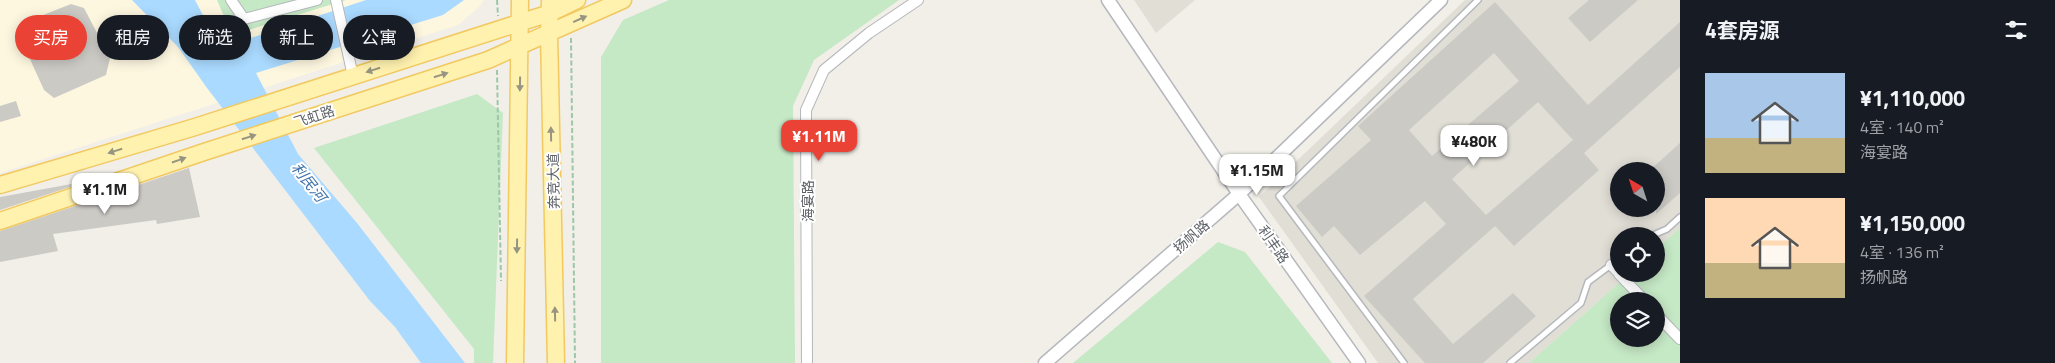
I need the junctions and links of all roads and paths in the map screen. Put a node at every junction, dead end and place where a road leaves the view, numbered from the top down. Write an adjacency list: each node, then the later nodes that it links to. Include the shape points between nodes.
1 (231, 0): 2 (street, via 244,19)
2 (317, 0)
3 (336, 0): 19 (street)
4 (498, 0): 15 (path)
5 (520, 0): 13 (main road)
6 (623, 0): 14 (main road, 飞虹路, one-way to 6)
7 (918, 0): 34 (street, 海宴路, via 869,33 824,70 806,110)
8 (1108, 0): 21 (street, 利丰路)
9 (1441, 0): 21 (street, 扬帆路)
10 (1478, 0): 37 (lane, via 1279,196)
11 (574, 1): 12 (main road, 飞虹路)
12 (550, 7): 13 (main road, 飞虹路); 16 (main road, 奔竞大道)
13 (520, 23): 15 (main road, 飞虹路); 17 (main road)
14 (571, 23): 16 (main road, 飞虹路); 33 (path)
15 (498, 30): 19 (main road, 飞虹路, one-way to 19)
16 (549, 33): 17 (main road, 飞虹路); 32 (main road, 奔竞大道, one-way to 16)
17 (520, 47): 18 (main road, 飞虹路); 31 (main road, one-way to 31)
18 (497, 56): 23 (main road, 飞虹路, one-way to 18); 26 (path)
19 (353, 76): 20 (main road, 飞虹路, one-way to 20)
20 (0, 185)
21 (1239, 194): 35 (street, 扬帆路); 36 (street, 利丰路)
22 (1680, 217): 24 (lane)
23 (0, 221)
24 (1665, 229)
25 (1610, 271): 38 (lane, via 1588,282 1581,302)
26 (501, 281)
27 (1629, 282): 28 (street)
28 (1637, 292)
29 (1665, 323): 30 (street)
30 (1680, 339)
31 (515, 357)
32 (556, 363)
33 (575, 363)
34 (807, 363)
35 (1045, 363)
36 (1358, 363)
37 (1404, 363)
38 (1510, 363)

